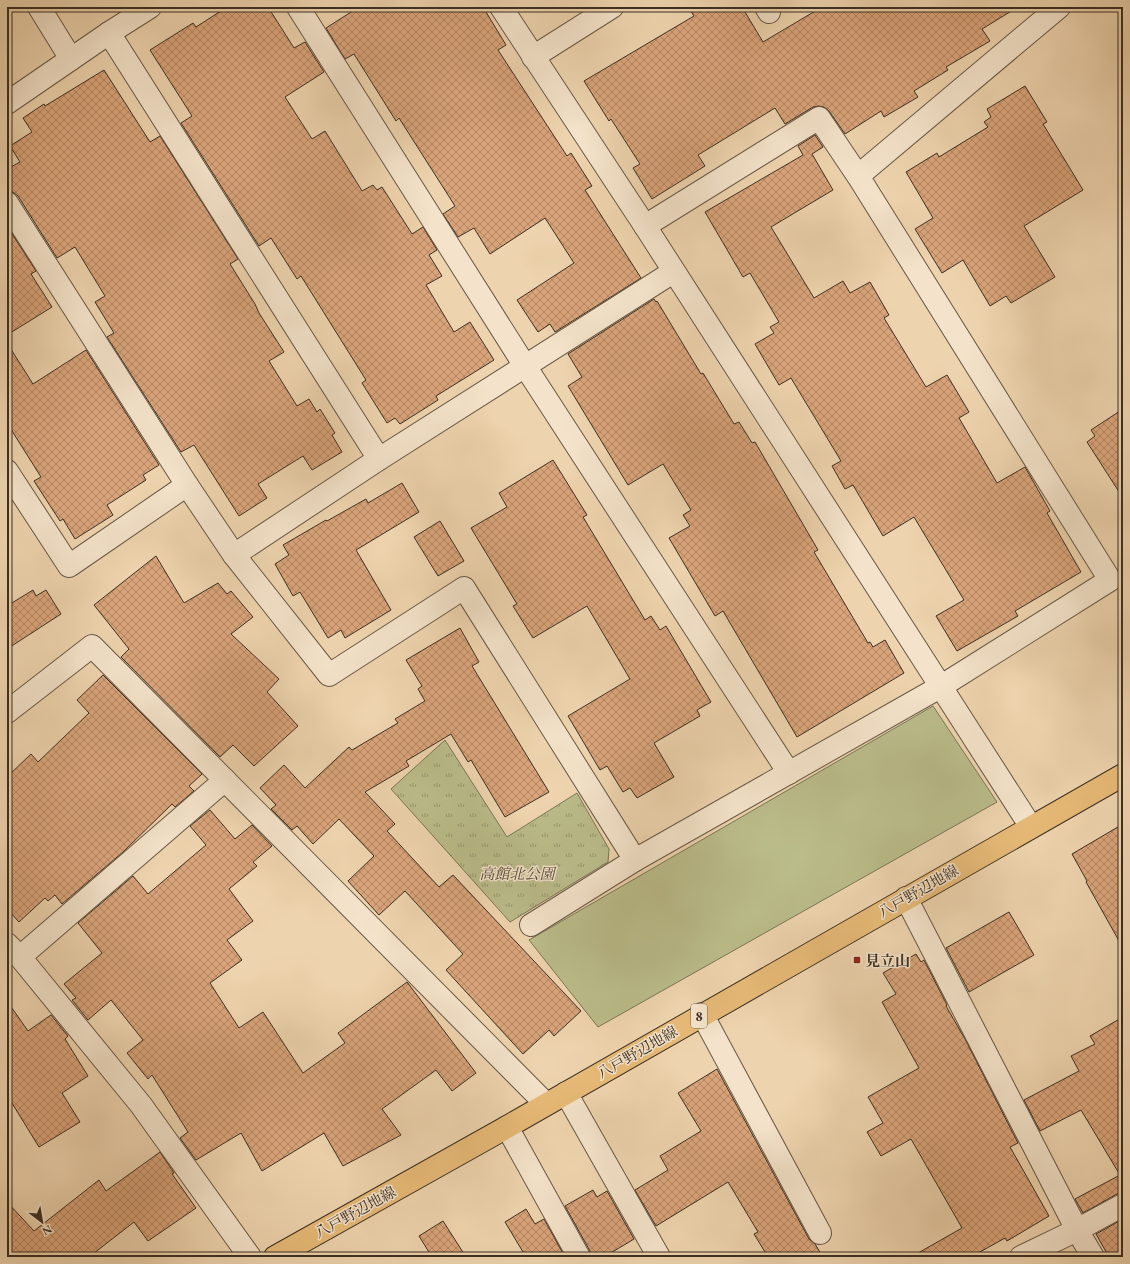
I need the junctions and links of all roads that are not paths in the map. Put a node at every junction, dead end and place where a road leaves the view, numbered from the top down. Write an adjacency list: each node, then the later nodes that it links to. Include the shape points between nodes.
1 (39, 7): 9 (street)
2 (150, 7): 7 (street)
3 (298, 7): 15 (street)
4 (501, 7): 8 (street)
5 (612, 7): 8 (street)
6 (1059, 7): 11 (street)
7 (109, 33): 9 (street); 16 (street)
8 (533, 57): 13 (street)
9 (71, 59): 10 (street)
10 (7, 103)
11 (858, 176): 13 (street, via 819,118); 20 (street, via 1110,580)
12 (7, 203): 18 (street)
13 (644, 226): 14 (street)
14 (673, 272): 15 (street); 20 (street)
15 (525, 366): 16 (street); 22 (street)
16 (379, 459): 19 (street)
17 (7, 471): 18 (street, via 69,566)
18 (187, 485): 19 (street)
19 (234, 555): 26 (street, via 329,675 464,588)
20 (940, 687): 22 (street); 25 (street)
21 (7, 712): 24 (street, via 92,646)
22 (790, 773): 26 (street)
23 (1123, 775): 25 (main road, 八戸野辺地線 / 8)
24 (225, 780): 29 (street); 32 (street)
25 (1031, 827): 27 (main road, 八戸野辺地線 / 8)
26 (635, 860): 28 (street)
27 (906, 898): 30 (main road, 八戸野辺地線 / 8); 35 (street)
28 (531, 925)
29 (14, 951): 37 (street, via 141,1105)
30 (702, 1014): 31 (main road, 八戸野辺地線 / 8); 36 (street)
31 (566, 1093): 32 (main road, 八戸野辺地線 / 8); 40 (street)
32 (546, 1104): 33 (main road, 八戸野辺地線 / 8)
33 (507, 1127): 38 (main road, 八戸野辺地線 / 8); 39 (street)
34 (1123, 1205): 35 (street)
35 (1077, 1230): 41 (street); 42 (street)
36 (820, 1233)
37 (250, 1257)
38 (275, 1257)
39 (579, 1257)
40 (659, 1257)
41 (1021, 1257)
42 (1094, 1257)

